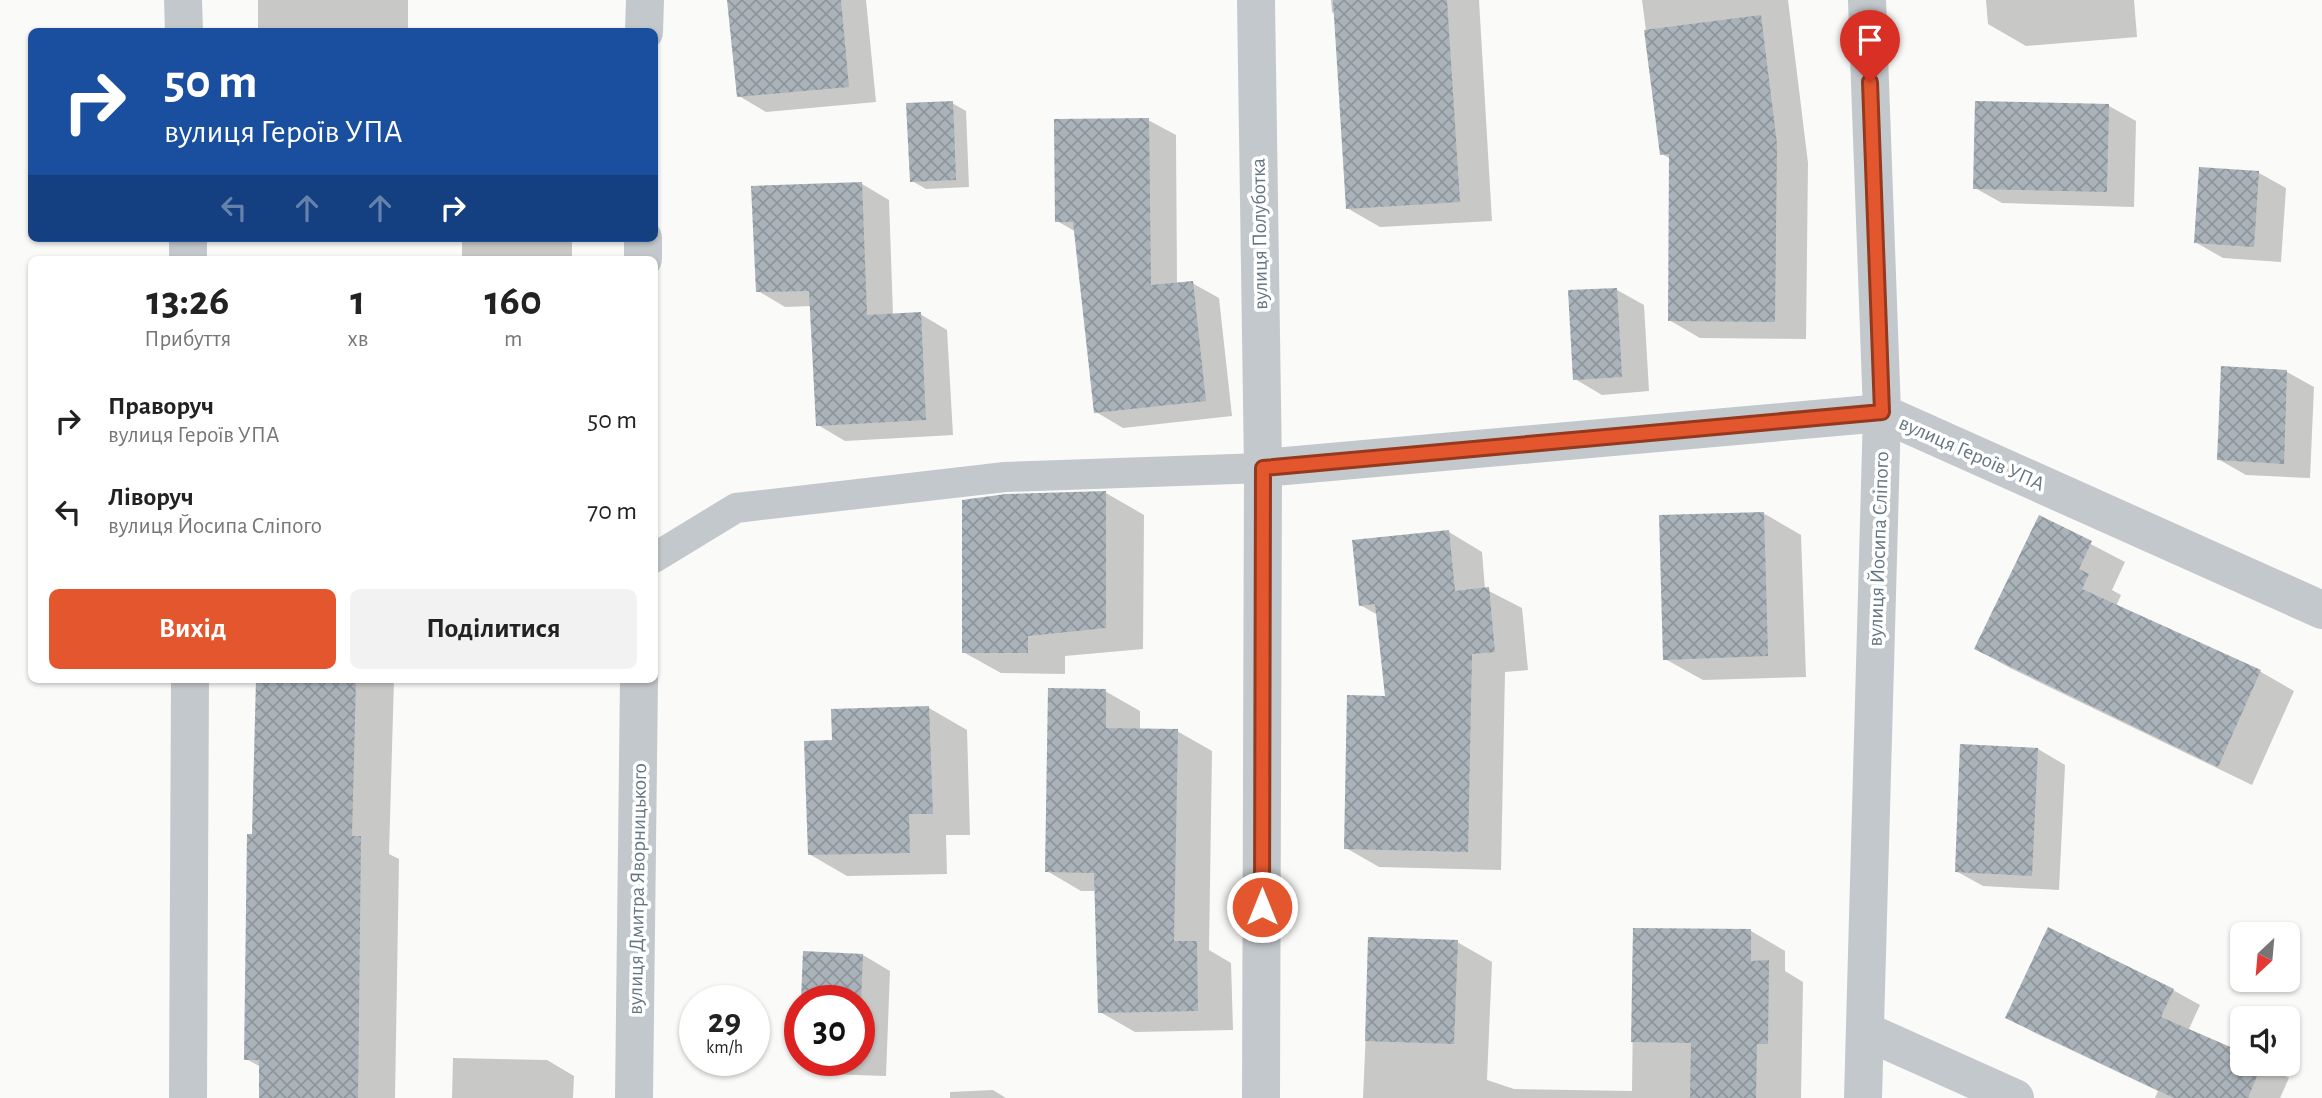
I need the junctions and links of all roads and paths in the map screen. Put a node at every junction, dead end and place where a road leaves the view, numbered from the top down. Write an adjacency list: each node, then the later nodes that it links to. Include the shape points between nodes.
1 (183, 0): 5 (street)
2 (645, 0): 6 (street)
3 (1256, 0): 8 (street, вулиця Полуботка)
4 (1867, 0): 7 (street, вулиця Йосипа Сліпого)
5 (184, 28)
6 (644, 28)
7 (1882, 412): 8 (street, вулиця Героїв УПА); 10 (street, вулиця Героїв УПА); 13 (street, вулиця Йосипа Сліпого)
8 (1263, 468): 9 (lane, via 1005,477 736,509); 16 (street, вулиця Полуботка)
9 (658, 556)
10 (2322, 610)
11 (190, 683): 14 (street)
12 (639, 683): 15 (street, вулиця Дмитра Яворницького)
13 (1865, 1031): 17 (street, вулиця Йосипа Сліпого); 18 (street)
14 (188, 1098)
15 (634, 1098)
16 (1261, 1098)
17 (1863, 1098)
18 (2015, 1098)

